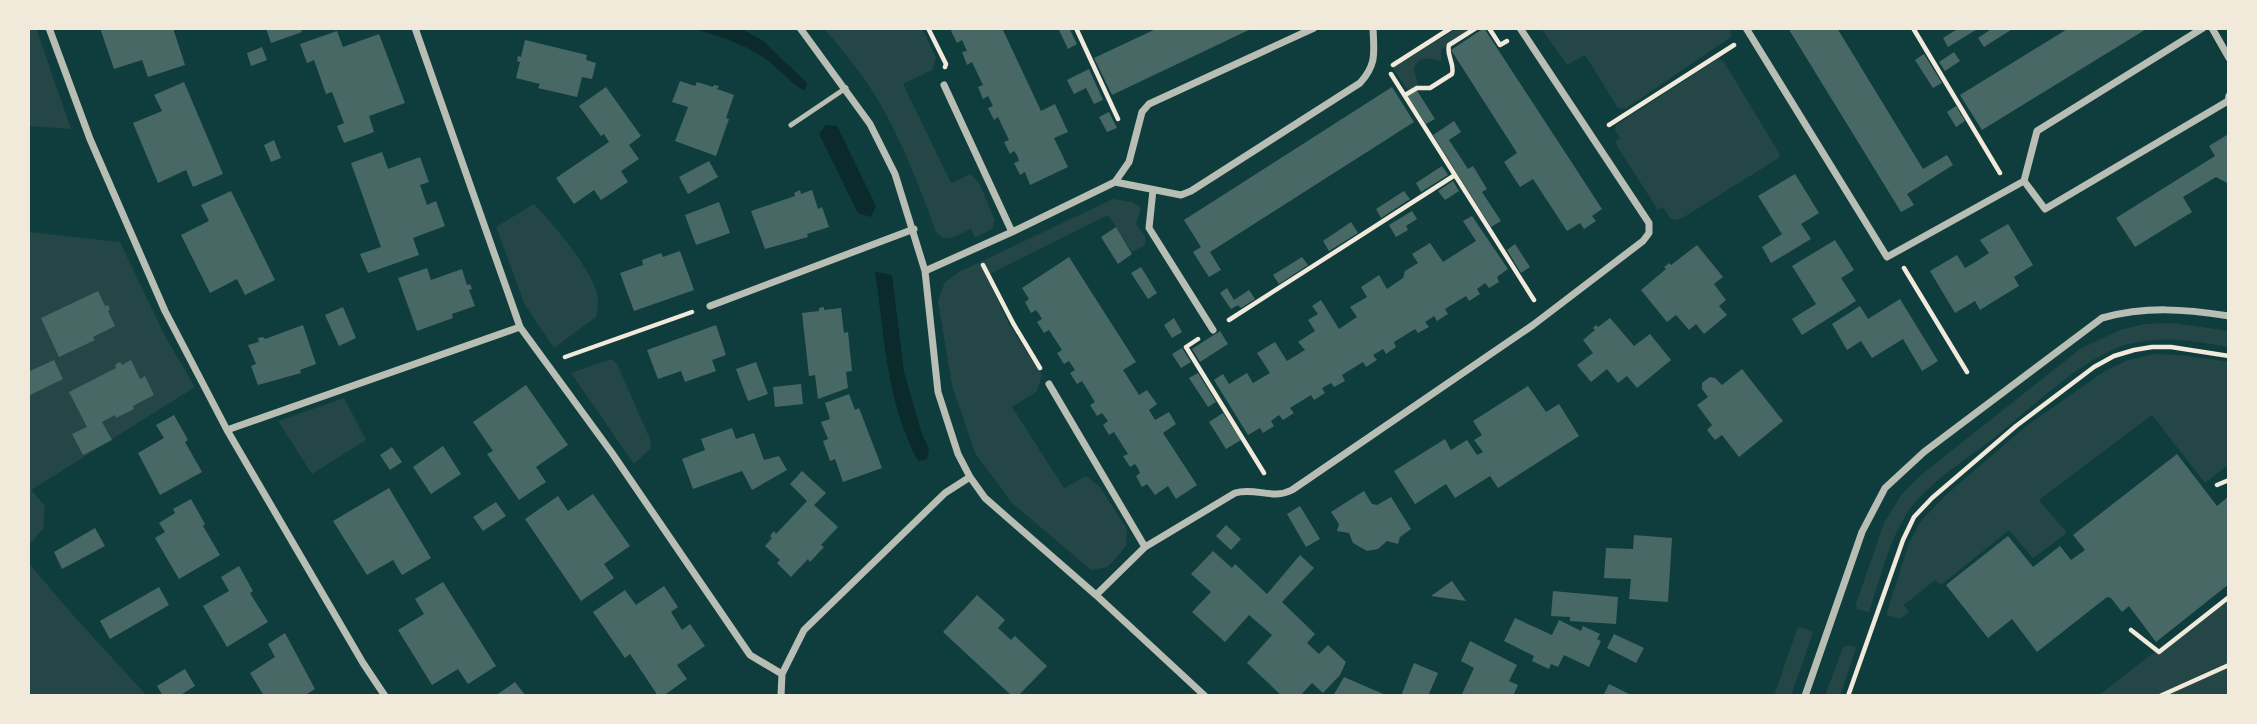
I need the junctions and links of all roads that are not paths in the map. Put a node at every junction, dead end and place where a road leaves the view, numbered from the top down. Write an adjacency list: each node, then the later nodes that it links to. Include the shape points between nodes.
1 (49, 28): 28 (street, via 90,139 165,311)
2 (415, 28): 25 (street)
3 (800, 28): 14 (street)
4 (1314, 28): 11 (street)
5 (1373, 28): 19 (street, via 1374,59 1360,83 1191,191 1181,195)
6 (1520, 28): 30 (street, via 1648,223 1649,233 1545,316 1292,491 1283,495 1235,494)
7 (2203, 28): 17 (street, via 2037,131)
8 (2212, 28): 10 (street)
9 (1748, 31): 17 (street, via 1887,257)
10 (2229, 58)
11 (1237, 64): 12 (lane); 18 (street, via 1149,104 1142,113 1129,162)
12 (1240, 72)
13 (944, 85): 21 (street)
14 (846, 88): 16 (lane); 20 (street, via 895,174)
15 (2229, 96): 17 (street, via 2228,101 2045,209)
16 (791, 125)
17 (2024, 181)
18 (1115, 182): 19 (street); 21 (street)
19 (1153, 190): 26 (street, via 1149,228)
20 (914, 229): 22 (street); 23 (street)
21 (1012, 232): 22 (street)
22 (926, 271): 29 (street, via 938,392)
23 (710, 306)
24 (2229, 316): 36 (street, via 2132,310 2102,318 1924,452 1885,488 1862,532)
25 (520, 327): 28 (street); 32 (street, via 750,655)
26 (1213, 330)
27 (1049, 384): 30 (street)
28 (227, 430): 33 (street)
29 (970, 477): 31 (street, via 985,498); 32 (street, via 945,493 804,630)
30 (1145, 547): 31 (street)
31 (1096, 595): 35 (street)
32 (782, 674): 34 (street)
33 (385, 696)
34 (781, 696)
35 (1205, 696)
36 (1805, 696)

